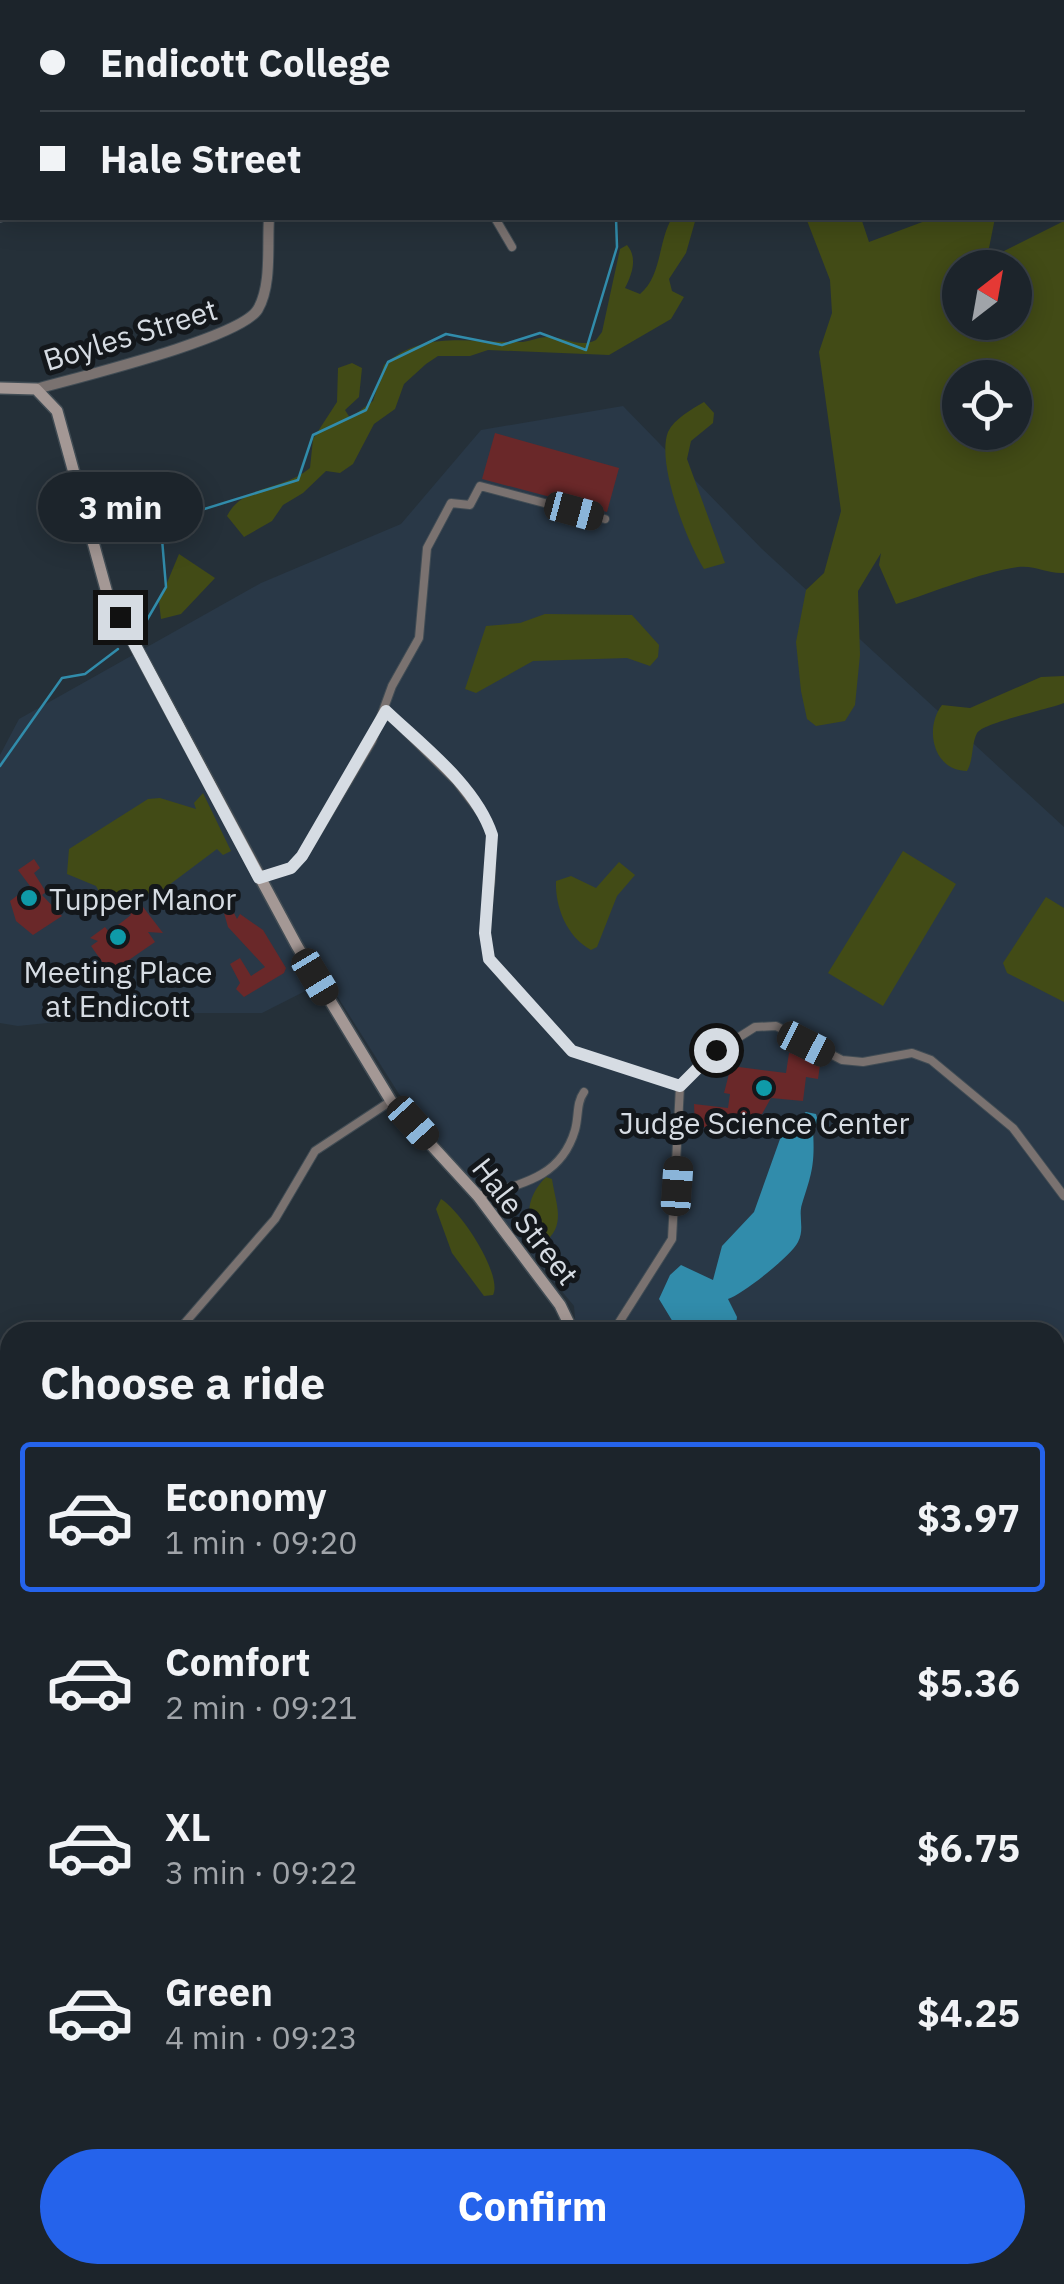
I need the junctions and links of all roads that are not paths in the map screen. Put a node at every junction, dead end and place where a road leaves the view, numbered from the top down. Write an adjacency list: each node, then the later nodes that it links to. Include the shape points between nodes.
1 (269, 220): 5 (street, Boyles Street, via 262,299 245,322)
2 (497, 220): 3 (street)
3 (512, 247)
4 (0, 388): 5 (main road)
5 (36, 389): 8 (main road, Hale Street, via 57,411 107,593)
6 (605, 519): 7 (street, via 480,486 470,505 451,503 427,548 423,624)
7 (386, 711): 8 (street, via 302,856 291,868); 9 (street, via 458,782 487,822 492,835 485,933 489,959 508,984 572,1051)
8 (259, 878): 11 (main road, Hale Street)
9 (680, 1086): 13 (street, via 716,1050 766,1025 842,1060 921,1056 1013,1128); 16 (street, via 672,1239)
10 (584, 1092): 12 (street, via 558,1165 531,1181)
11 (391, 1102): 12 (main road, Hale Street); 14 (street, via 316,1152 275,1219)
12 (478, 1196): 15 (main road, Hale Street)
13 (1064, 1196)
14 (186, 1322)
15 (568, 1322)
16 (619, 1322)

